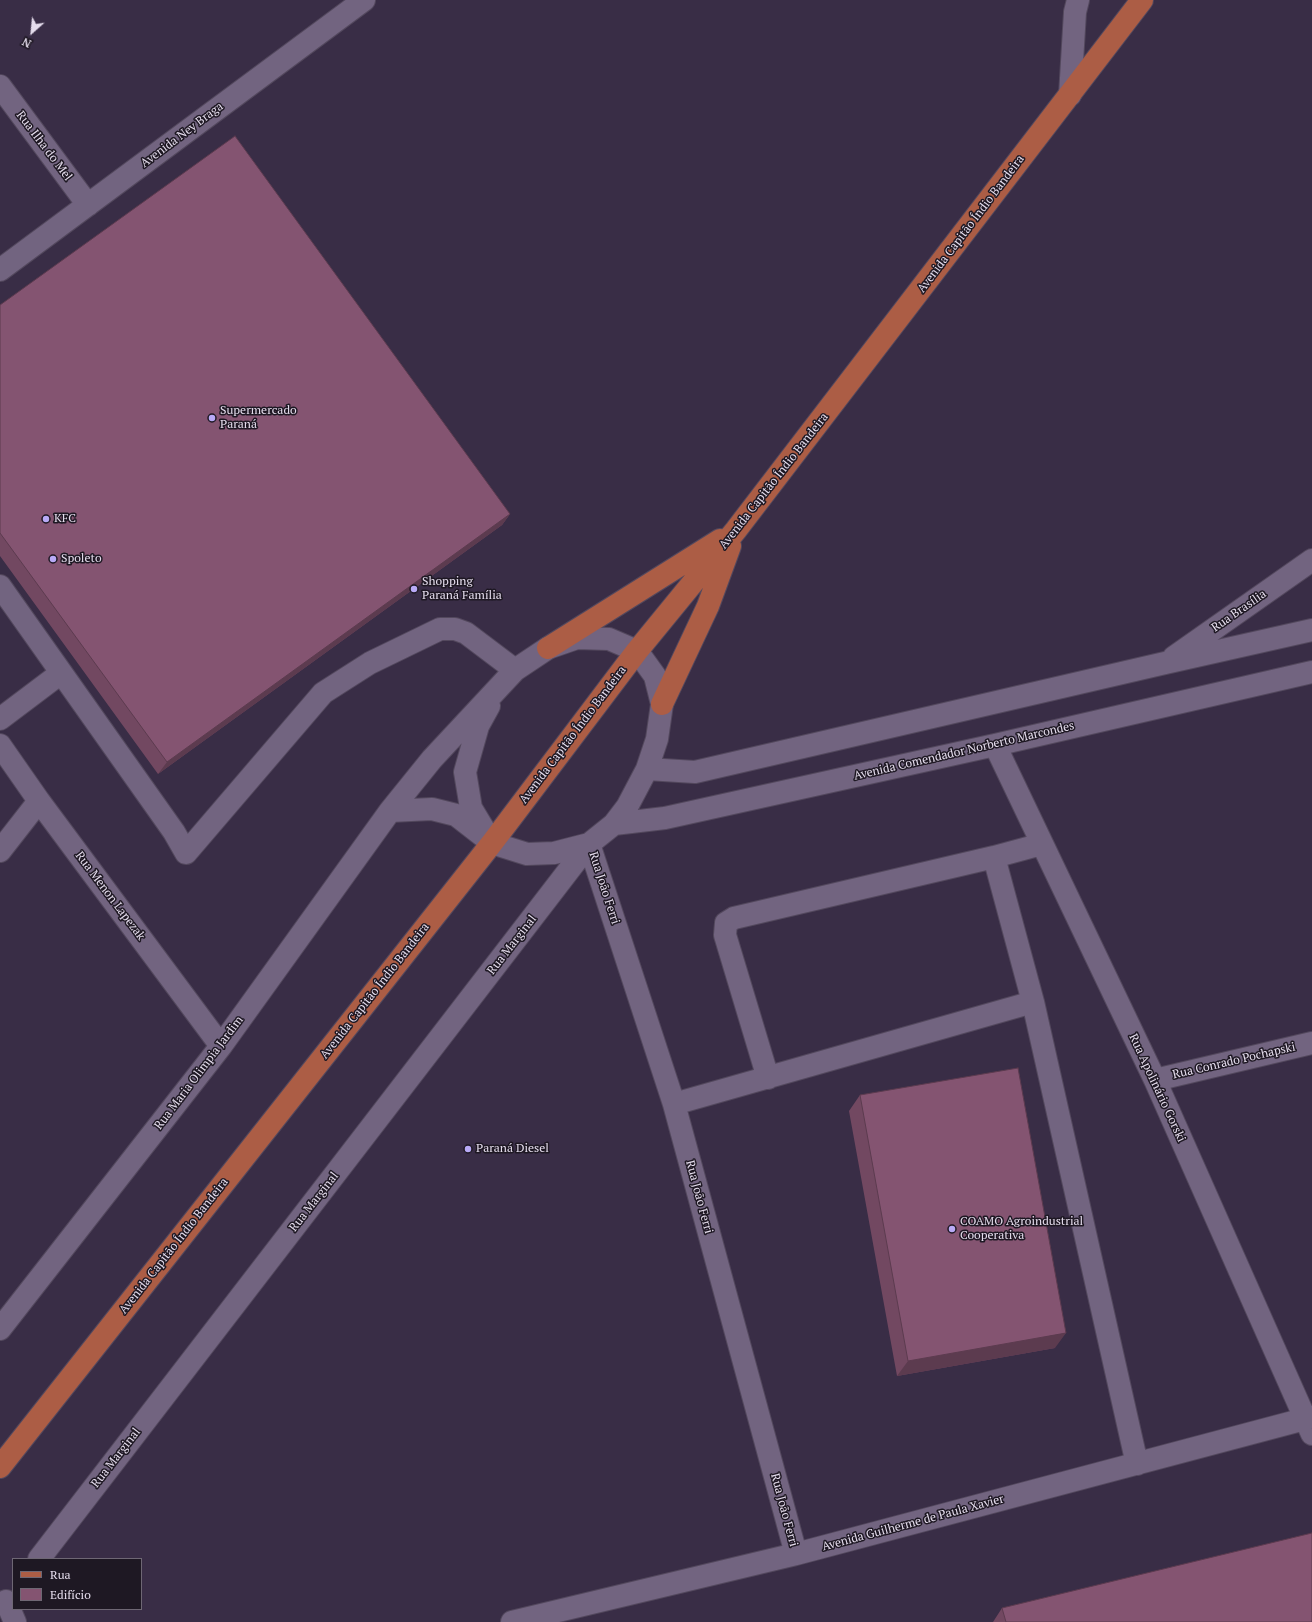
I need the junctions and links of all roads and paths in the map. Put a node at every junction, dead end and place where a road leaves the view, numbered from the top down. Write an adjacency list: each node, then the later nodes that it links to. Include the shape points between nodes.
1 (364, 0): 6 (street, Avenida Ney Braga)
2 (1078, 0): 5 (street)
3 (1142, 0): 5 (main road, Avenida Capitão Índio Bandeira)
4 (0, 86): 6 (street, Rua Ilha do Mel)
5 (1070, 95): 8 (main road, Avenida Capitão Índio Bandeira)
6 (88, 205): 7 (street, Avenida Ney Braga)
7 (0, 270)
8 (736, 530): 12 (main road); 13 (main road, Avenida Capitão Índio Bandeira); 18 (main road, via 708,606)
9 (1312, 560): 14 (street, Rua Brasília)
10 (0, 586): 16 (street)
11 (1312, 630): 14 (street)
12 (548, 648): 13 (street, via 577,638 609,639); 17 (street)
13 (637, 651): 18 (street, via 656,676); 26 (main road, Avenida Capitão Índio Bandeira)
14 (1165, 663): 22 (street, via 696,772)
15 (1312, 672): 21 (street, Avenida Comendador Norberto Marcondes)
16 (61, 673): 17 (street, via 174,832 186,853 323,693 370,663 440,629 455,629 466,633); 19 (street)
17 (509, 676): 24 (street, Rua Maria Olimpia Jardim, via 432,759); 26 (street, via 478,726 465,772 471,808)
18 (662, 704): 22 (street, via 657,739)
19 (0, 719)
20 (0, 745): 23 (street, Rua Menon Lapezak)
21 (995, 745): 25 (street, Avenida Comendador Norberto Marcondes, via 665,818); 28 (street, Rua Apolinário Gorski)
22 (647, 769): 25 (street, via 627,807)
23 (39, 801): 29 (street); 33 (street, Rua Menon Lapezak)
24 (390, 811): 26 (street, via 432,809 456,815); 33 (street, Rua Maria Olimpia Jardim)
25 (614, 824): 27 (street)
26 (492, 843): 27 (street, via 527,854 554,853); 40 (main road, Avenida Capitão Índio Bandeira)
27 (590, 844): 36 (street, Rua João Ferri); 42 (street, Rua Marginal)
28 (1042, 844): 30 (street); 35 (street, Rua Apolinário Gorski)
29 (0, 851)
30 (994, 857): 31 (street); 34 (street, via 734,918 726,923 725,935)
31 (1033, 1002): 34 (street); 39 (street)
32 (1312, 1043): 35 (street, Rua Conrado Pochapski)
33 (221, 1046): 37 (street, Rua Maria Olimpia Jardim)
34 (768, 1078): 36 (street)
35 (1155, 1080): 38 (street, Rua Apolinário Gorski)
36 (674, 1104): 41 (street, Rua João Ferri)
37 (0, 1329)
38 (1309, 1424): 39 (street, Avenida Guilherme de Paula Xavier)
39 (1137, 1464): 41 (street, Avenida Guilherme de Paula Xavier)
40 (0, 1467)
41 (796, 1554): 45 (street, Avenida Guilherme de Paula Xavier)
42 (40, 1558)
43 (6, 1601): 44 (street)
44 (16, 1622)
45 (512, 1622)

